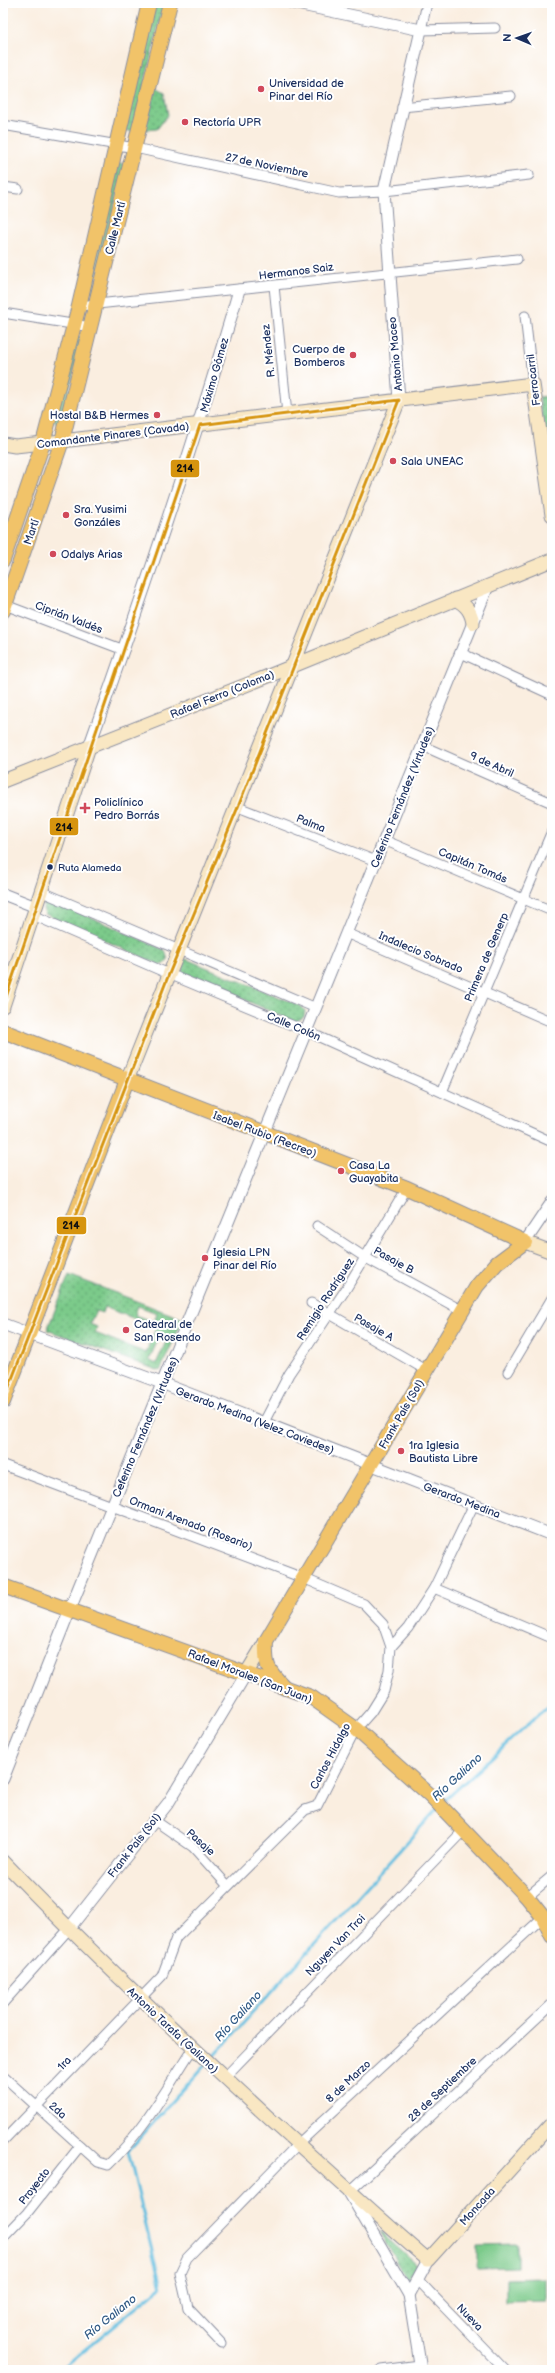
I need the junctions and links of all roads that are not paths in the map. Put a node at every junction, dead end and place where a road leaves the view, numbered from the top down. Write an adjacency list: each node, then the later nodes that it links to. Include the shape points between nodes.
1 (150, 3): 10 (main road, Calle Martí)
2 (170, 3): 11 (main road, Calle Martí)
3 (292, 3): 6 (street)
4 (427, 3): 6 (street, Antonio Maceo)
5 (495, 28): 6 (street)
6 (421, 30): 8 (street, Antonio Maceo)
7 (510, 96): 8 (street)
8 (402, 107): 15 (street, Antonio Maceo)
9 (3, 125): 10 (street, 27 de Noviembre)
10 (117, 145): 11 (street, 27 de Noviembre); 21 (main road, Calle Martí)
11 (135, 148): 15 (street, 27 de Noviembre, via 339,193); 20 (main road, Calle Martí)
12 (529, 175): 15 (street, 27 de Noviembre)
13 (3, 187): 14 (street)
14 (18, 189)
15 (384, 191): 17 (street, Antonio Maceo)
16 (517, 259): 17 (street, Hermanos Saiz)
17 (388, 272): 18 (street, Hermanos Saiz); 27 (street, Antonio Maceo)
18 (274, 286): 19 (street, Hermanos Saiz); 28 (street, R. Méndez)
19 (239, 290): 20 (street, Hermanos Saiz); 29 (street, Máximo Gómez)
20 (96, 305): 21 (street, Hermanos Saiz); 25 (main road, Calle Martí)
21 (79, 306): 24 (main road, Calle Martí)
22 (3, 313): 24 (street)
23 (525, 316): 26 (street, Ferrocarril)
24 (74, 324): 25 (street); 30 (main road, Calle Martí)
25 (91, 327): 32 (main road, Calle Martí)
26 (533, 384): 27 (main road, Comandante Pinares (Cavada)); 33 (main road, Ferrocarril)
27 (399, 400): 28 (main road, Comandante Pinares (Cavada)); 40 (main road, Antonio Maceo)
28 (287, 414): 29 (main road, Comandante Pinares (Cavada))
29 (200, 424): 32 (main road, Comandante Pinares (Cavada)); 41 (street, Máximo Gómez)
30 (43, 443): 31 (main road, Comandante Pinares (Cavada)); 32 (main road, Comandante Pinares (Cavada)); 34 (main road, Martí)
31 (7, 446)
32 (60, 447): 38 (main road, Martí)
33 (552, 515)
34 (3, 560)
35 (552, 560): 36 (main road, Rafael Ferro (Coloma))
36 (488, 586): 37 (main road, Rafael Ferro (Coloma)); 39 (street, Ceferino Fernández (Virtudes))
37 (455, 599): 39 (main road, via 471,612); 42 (main road, Rafael Ferro (Coloma))
38 (4, 606): 41 (street, Ciprián Valdés)
39 (473, 623): 43 (street, Ceferino Fernández (Virtudes))
40 (306, 634): 42 (main road, via 315,646); 44 (main road, Antonio Maceo)
41 (124, 650): 49 (street, Máximo Gómez)
42 (328, 650): 44 (main road, Rafael Ferro (Coloma))
43 (461, 652): 46 (street); 48 (street, Ceferino Fernández (Virtudes))
44 (294, 664): 45 (main road, Rafael Ferro (Coloma)); 47 (main road, Antonio Maceo)
45 (266, 677): 47 (main road, via 278,684); 49 (main road, Rafael Ferro (Coloma))
46 (552, 695)
47 (281, 696): 52 (main road, Antonio Maceo)
48 (423, 746): 51 (street, 9 de Abril); 54 (street, Ceferino Fernández (Virtudes))
49 (89, 747): 50 (main road, Rafael Ferro (Coloma)); 56 (main road, Máximo Gómez)
50 (3, 781)
51 (552, 803)
52 (238, 807): 55 (street, Palma); 62 (main road, Antonio Maceo)
53 (552, 831): 58 (street, Primera de Generp)
54 (384, 840): 55 (street, Ceferino Fernández (Virtudes)); 58 (street, Capitán Tomás)
55 (376, 861): 61 (street, Ceferino Fernández (Virtudes))
56 (40, 891): 59 (main road, Máximo Gómez); 62 (street)
57 (3, 894): 59 (street, Calle Colón)
58 (523, 899): 60 (street, Capitán Tomás); 64 (street, Primera de Generp)
59 (34, 911): 63 (street, Calle Colón); 65 (main road, Máximo Gómez)
60 (552, 911)
61 (346, 933): 64 (street, Indalecio Sobrado); 66 (street, Ceferino Fernández (Virtudes))
62 (180, 949): 63 (main road, Antonio Maceo); 66 (street)
63 (169, 974): 69 (street, Calle Colón); 70 (main road, Antonio Maceo)
64 (484, 992): 67 (street, Indalecio Sobrado); 71 (street, Primera de Generp)
65 (3, 1006)
66 (316, 1008): 69 (street, Ceferino Fernández (Virtudes))
67 (552, 1022)
68 (3, 1031): 70 (main road, Isabel Rubio (Recreo))
69 (306, 1031): 71 (street, Calle Colón); 72 (street, Ceferino Fernández (Virtudes))
70 (127, 1080): 72 (main road, Isabel Rubio (Recreo)); 85 (main road, Antonio Maceo)
71 (442, 1092): 73 (street, Calle Colón)
72 (265, 1134): 74 (main road, Isabel Rubio (Recreo)); 88 (street, Ceferino Fernández (Virtudes))
73 (552, 1142)
74 (407, 1188): 77 (main road, Isabel Rubio (Recreo)); 79 (street, Remigio Rodríguez)
75 (552, 1202): 77 (street, Frank País (Sol))
76 (317, 1226): 79 (street, Pasaje B)
77 (525, 1242): 78 (main road); 82 (main road, Frank País (Sol), via 488,1273)
78 (552, 1252)
79 (366, 1258): 82 (street, Pasaje B); 83 (street, Remigio Rodríguez)
80 (552, 1298): 87 (street)
81 (311, 1303): 83 (street, Pasaje A)
82 (461, 1310): 86 (main road, Frank País (Sol))
83 (329, 1315): 86 (street, Pasaje A); 90 (street, Remigio Rodríguez, via 289,1374)
84 (3, 1324): 85 (street, Gerardo Medina (Velez Caviedes))
85 (29, 1334): 88 (street, Gerardo Medina (Velez Caviedes)); 89 (main road, Antonio Maceo)
86 (426, 1370): 92 (main road, Frank País (Sol))
87 (508, 1372)
88 (164, 1384): 90 (street, Gerardo Medina (Velez Caviedes)); 94 (street, Ceferino Fernández (Virtudes))
89 (3, 1402)
90 (263, 1424): 92 (street, Gerardo Medina (Velez Caviedes))
91 (3, 1465): 94 (street, Ormani Arenado (Rosario))
92 (372, 1465): 93 (street, Gerardo Medina); 96 (main road, Frank País (Sol))
93 (474, 1504): 95 (street, Gerardo Medina); 98 (street)
94 (112, 1506): 96 (street, Ormani Arenado (Rosario)); 99 (street, Ceferino Fernández (Virtudes))
95 (552, 1535)
96 (303, 1578): 101 (main road, Frank País (Sol)); 102 (street, via 364,1604 383,1624)
97 (3, 1586): 99 (main road, Rafael Morales (San Juan))
98 (434, 1588): 100 (street); 102 (street, via 408,1628)
99 (70, 1609): 103 (main road, Rafael Morales (San Juan)); 106 (street, Ceferino Fernández (Virtudes))
100 (552, 1638)
101 (266, 1641): 103 (main road); 104 (main road, via 265,1662 270,1674)
102 (391, 1647): 105 (street, Carlos Hidalgo, via 384,1691)
103 (246, 1674): 104 (main road, Rafael Morales (San Juan)); 107 (street, Frank País (Sol), via 168,1802)
104 (285, 1688): 105 (main road, Rafael Morales (San Juan), via 311,1697)
105 (356, 1729): 108 (main road, Rafael Morales (San Juan), via 430,1795); 111 (street, Carlos Hidalgo, via 317,1806 305,1810)
106 (3, 1779)
107 (154, 1820): 111 (street, Pasaje, via 193,1847); 114 (street, Frank País (Sol))
108 (464, 1830): 112 (main road, Rafael Morales (San Juan)); 121 (street, Nguyen Van Troi)
109 (3, 1861): 114 (main road, Antonio Tarafa (Galiano))
110 (552, 1876): 112 (street)
111 (228, 1886): 116 (street, Carlos Hidalgo, via 176,1938 162,1976)
112 (527, 1897): 113 (main road, Rafael Morales (San Juan))
113 (542, 1917): 115 (main road, Rafael Morales (San Juan)); 125 (street, 8 de Marzo)
114 (68, 1930): 116 (main road, Antonio Tarafa (Galiano)); 117 (street, Frank País (Sol))
115 (552, 1936)
116 (141, 2001): 119 (main road, Antonio Tarafa (Galiano)); 122 (street, 1ra)
117 (3, 2003)
118 (552, 2004): 127 (street, 28 de Septiembre)
119 (196, 2051): 121 (main road, Antonio Tarafa (Galiano)); 126 (street, 2da, via 148,2117 108,2165 98,2162)
120 (3, 2076): 122 (street, 2da)
121 (225, 2077): 125 (main road, Antonio Tarafa (Galiano))
122 (37, 2108): 124 (street, 1ra); 126 (street, 2da)
123 (552, 2123): 131 (main road, Moncada)
124 (3, 2141)
125 (298, 2144): 127 (main road, Antonio Tarafa (Galiano)); 134 (street, 8 de Marzo, via 187,2258 180,2273 188,2308)
126 (80, 2146): 130 (street, Proyecto, via 27,2213)
127 (349, 2192): 128 (main road, Antonio Tarafa (Galiano)); 129 (street, Antonio Tarafa (Galiano))
128 (384, 2222): 129 (street, via 376,2223); 131 (main road, Antonio Tarafa (Galiano))
129 (372, 2230): 133 (street, Antonio Tarafa (Galiano))
130 (3, 2238)
131 (428, 2260): 132 (street, Moncada)
132 (418, 2280): 133 (street, Moncada); 137 (street, Nueva)
133 (409, 2294): 135 (street)
134 (221, 2343)
135 (421, 2368): 136 (street)
136 (381, 2370)
137 (505, 2370)

